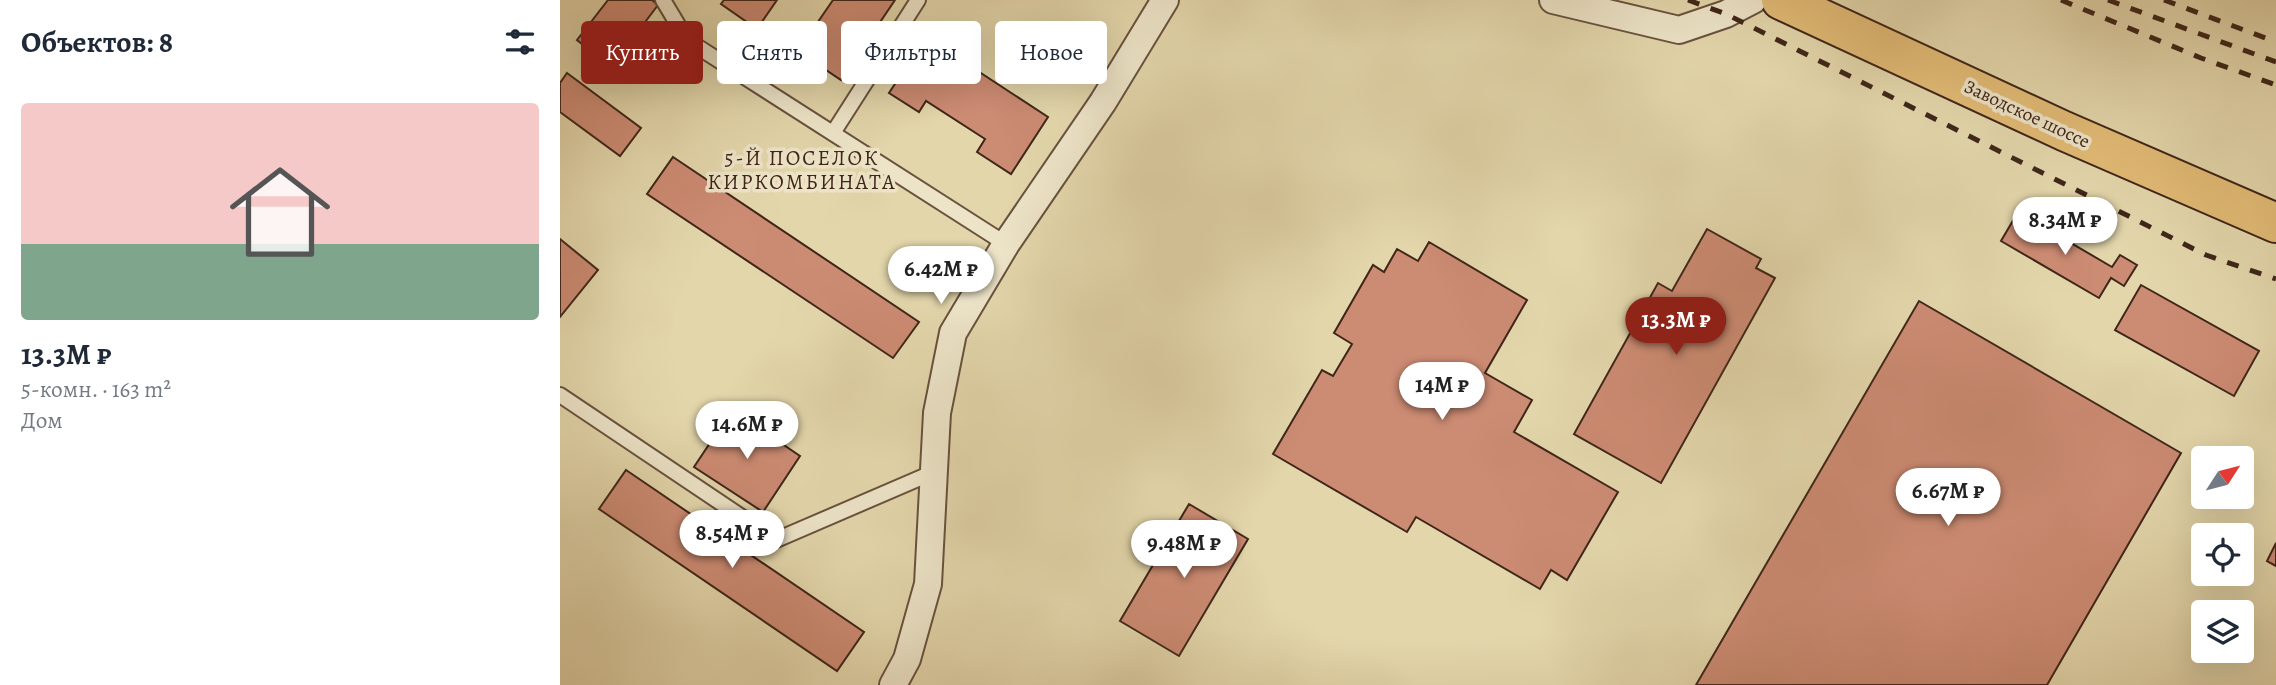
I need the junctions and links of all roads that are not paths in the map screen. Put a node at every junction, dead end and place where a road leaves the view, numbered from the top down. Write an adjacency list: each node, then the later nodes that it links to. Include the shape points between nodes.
1 (663, 0): 7 (lane, via 687,40)
2 (918, 0): 7 (lane)
3 (1165, 0): 9 (street, via 1103,102)
4 (1553, 0): 5 (street, via 1679,30)
5 (1753, 0)
6 (1781, 0): 8 (main road, Заводское шоссе)
7 (833, 133): 9 (lane)
8 (2276, 223)
9 (1006, 244): 11 (street, via 953,333 937,413)
10 (560, 395): 11 (lane, via 776,540)
11 (934, 472): 12 (street, via 928,584 906,659)
12 (893, 685)

